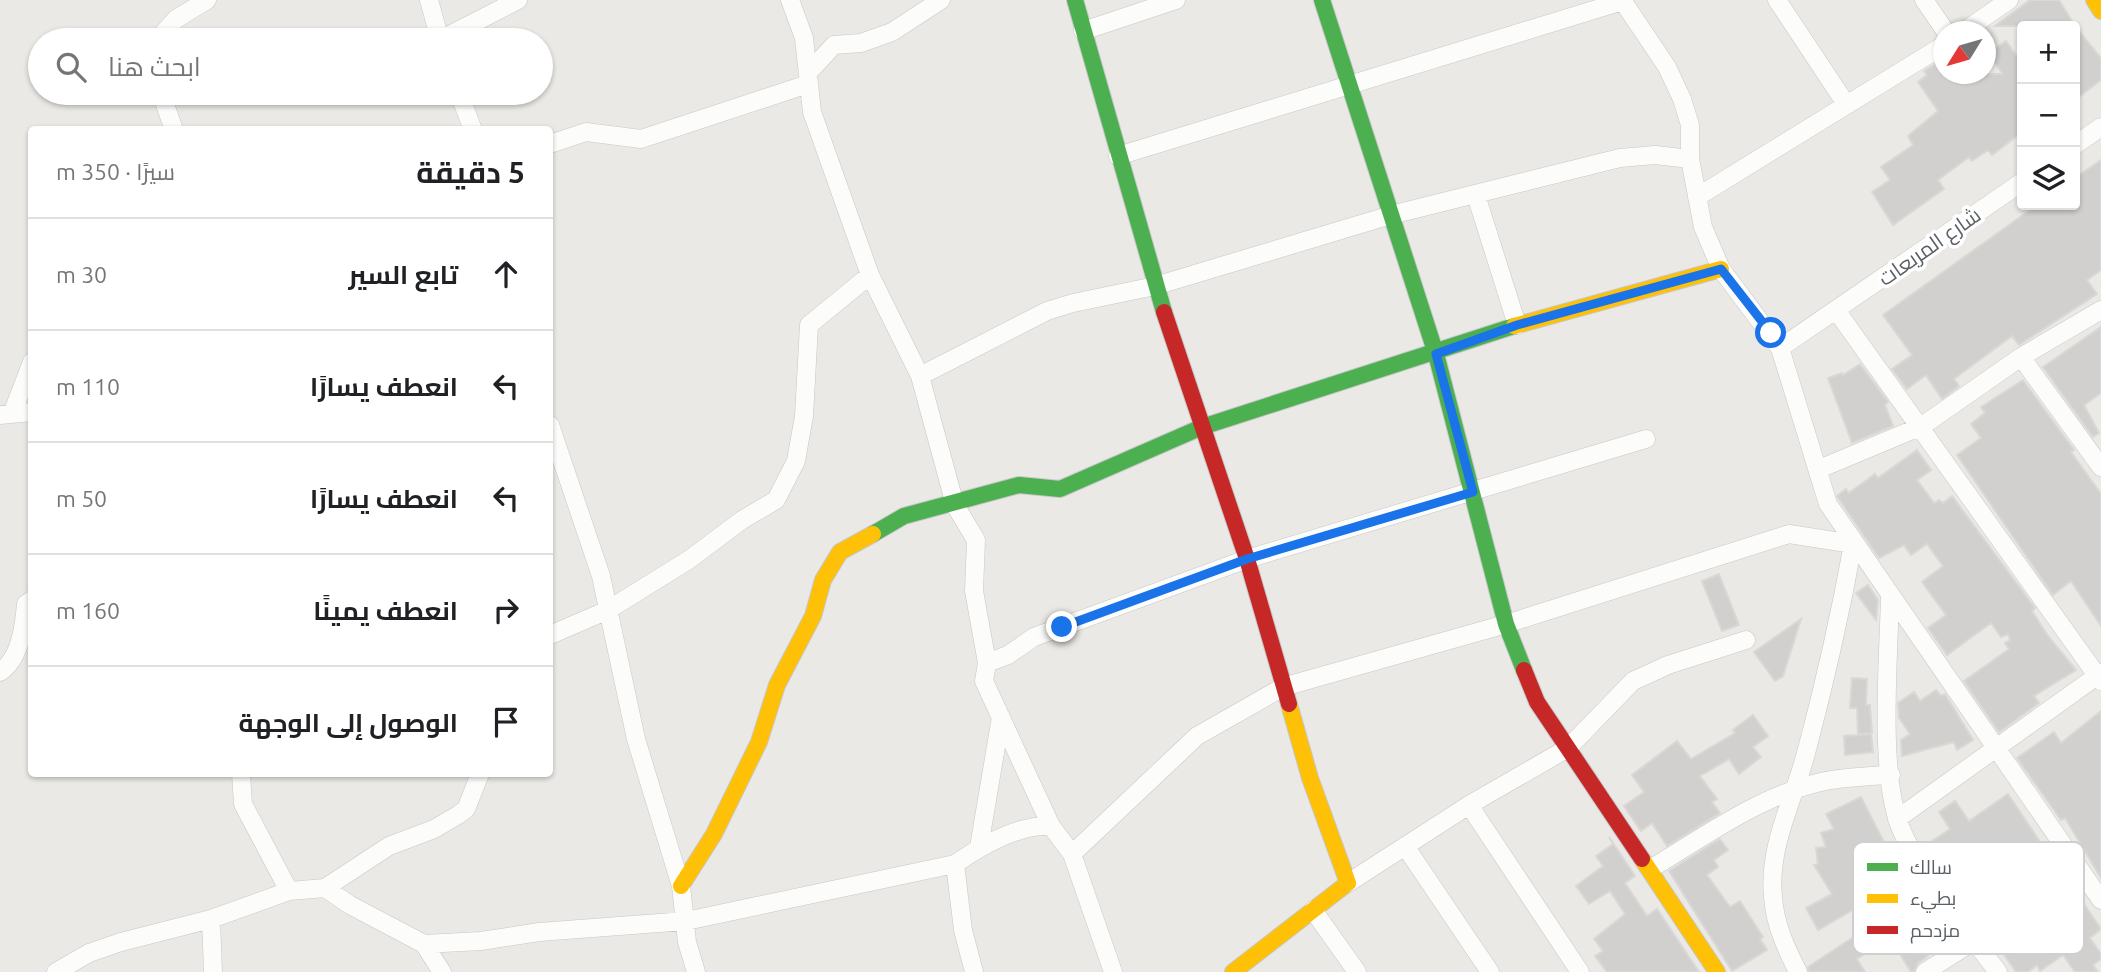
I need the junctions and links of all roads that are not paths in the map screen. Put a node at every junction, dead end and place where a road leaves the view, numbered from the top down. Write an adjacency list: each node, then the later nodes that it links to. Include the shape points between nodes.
1 (207, 0): 17 (street)
2 (429, 0): 18 (street)
3 (518, 0): 19 (street)
4 (790, 0): 22 (street, via 804,38)
5 (941, 0): 22 (street, via 892,32 862,43 834,45)
6 (1075, 0): 20 (street)
7 (1176, 0): 20 (street)
8 (1322, 0): 23 (street)
9 (1777, 0): 24 (street)
10 (1924, 0): 15 (street)
11 (2010, 0): 16 (street)
12 (2094, 0): 14 (street)
13 (1623, 1): 23 (street); 33 (street, via 1667,67 1682,99 1690,125)
14 (2101, 11)
15 (1938, 21)
16 (1980, 21)
17 (168, 28)
18 (437, 28)
19 (463, 28)
20 (1083, 31): 32 (street)
21 (1933, 52): 24 (street)
22 (808, 78): 31 (street, via 641,139 586,132); 39 (street, via 812,112)
23 (1349, 83): 32 (street); 37 (street)
24 (1846, 104): 36 (street)
25 (165, 105): 27 (street)
26 (464, 105): 28 (street)
27 (172, 126)
28 (471, 126)
29 (2101, 127): 30 (street)
30 (2080, 142)
31 (553, 143)
32 (1118, 156): 40 (street)
33 (1690, 159): 35 (street, via 1620,158); 36 (street)
34 (2017, 184): 41 (street, شارع المربعات)
35 (1476, 195): 37 (street); 43 (street)
36 (1697, 197): 38 (street, via 1703,228)
37 (1391, 215): 40 (street); 45 (street)
38 (1721, 269): 43 (street); 44 (street)
39 (870, 275): 48 (street); 63 (street, via 808,325 804,416 796,461 776,500)
40 (1155, 286): 48 (street, via 1047,311); 52 (street)
41 (1836, 310): 44 (street, شارع المربعات); 51 (street)
42 (2101, 310): 46 (street)
43 (1517, 325): 45 (street)
44 (1780, 348): 56 (street)
45 (1436, 354): 52 (street); 57 (street)
46 (2021, 357): 51 (street); 55 (street)
47 (28, 370): 50 (street)
48 (920, 376): 58 (street)
49 (28, 412): 50 (street)
50 (6, 414)
51 (1922, 426): 56 (street); 69 (street)
52 (1202, 427): 58 (street, via 1060,489 1019,485); 60 (street)
53 (1646, 439): 57 (street)
54 (553, 449): 63 (street, via 601,576)
55 (2101, 467)
56 (1819, 469): 59 (street, via 1828,504)
57 (1473, 492): 60 (street); 64 (street)
58 (955, 505): 67 (street, via 976,540 974,591); 90 (street, via 904,516 840,552 823,579 813,616 777,685 759,742 715,834)
59 (1853, 544): 61 (street); 64 (street, via 1790,534); 77 (street, via 1833,653)
60 (1247, 559): 67 (street, via 1034,637); 70 (street)
61 (1890, 594): 72 (street); 74 (street, via 1887,724)
62 (28, 603): 68 (street, via 15,654)
63 (608, 610): 65 (street); 90 (street, via 636,739)
64 (1506, 624): 70 (street); 73 (street, via 1537,702)
65 (553, 634)
66 (1746, 640): 73 (street, via 1633,681)
67 (987, 663): 71 (street, via 984,681)
68 (0, 672)
69 (2100, 677): 72 (street)
70 (1283, 687): 85 (street, via 1197,736); 89 (street)
71 (1001, 717): 80 (street); 84 (street)
72 (1998, 747): 79 (street); 82 (street)
73 (1567, 748): 78 (street); 87 (street)
74 (1891, 775): 77 (street); 79 (street)
75 (242, 777): 92 (street, via 243,804)
76 (479, 777): 91 (street, via 466,809 458,816 389,846)
77 (1796, 789): 87 (street, via 1762,803); 111 (street, via 1775,847 1773,896 1780,937)
78 (1469, 805): 83 (street); 109 (street)
79 (1898, 819): 81 (street)
80 (1051, 826): 84 (street, via 1038,825); 85 (street)
81 (1909, 842)
82 (2062, 842)
83 (1405, 846): 89 (street); 108 (street)
84 (979, 848): 86 (street)
85 (1072, 854): 105 (street)
86 (955, 864): 96 (street); 104 (street, via 963,930)
87 (1650, 869): 110 (street)
88 (2084, 875): 93 (street)
89 (1348, 883): 94 (street)
90 (681, 886): 96 (street)
91 (326, 888): 92 (street); 97 (street)
92 (289, 891): 95 (street)
93 (2101, 900)
94 (1313, 910): 106 (street); 107 (street)
95 (211, 919): 100 (street, via 104,948); 101 (street)
96 (686, 921): 97 (street); 103 (street)
97 (424, 944): 102 (street)
98 (1953, 954): 112 (street)
99 (1984, 954): 113 (street)
100 (55, 972)
101 (213, 972)
102 (442, 972)
103 (696, 972)
104 (974, 972)
105 (1113, 972)
106 (1233, 972)
107 (1357, 972)
108 (1490, 972)
109 (1580, 972)
110 (1717, 972)
111 (1798, 972)
112 (1925, 972)
113 (1998, 972)

